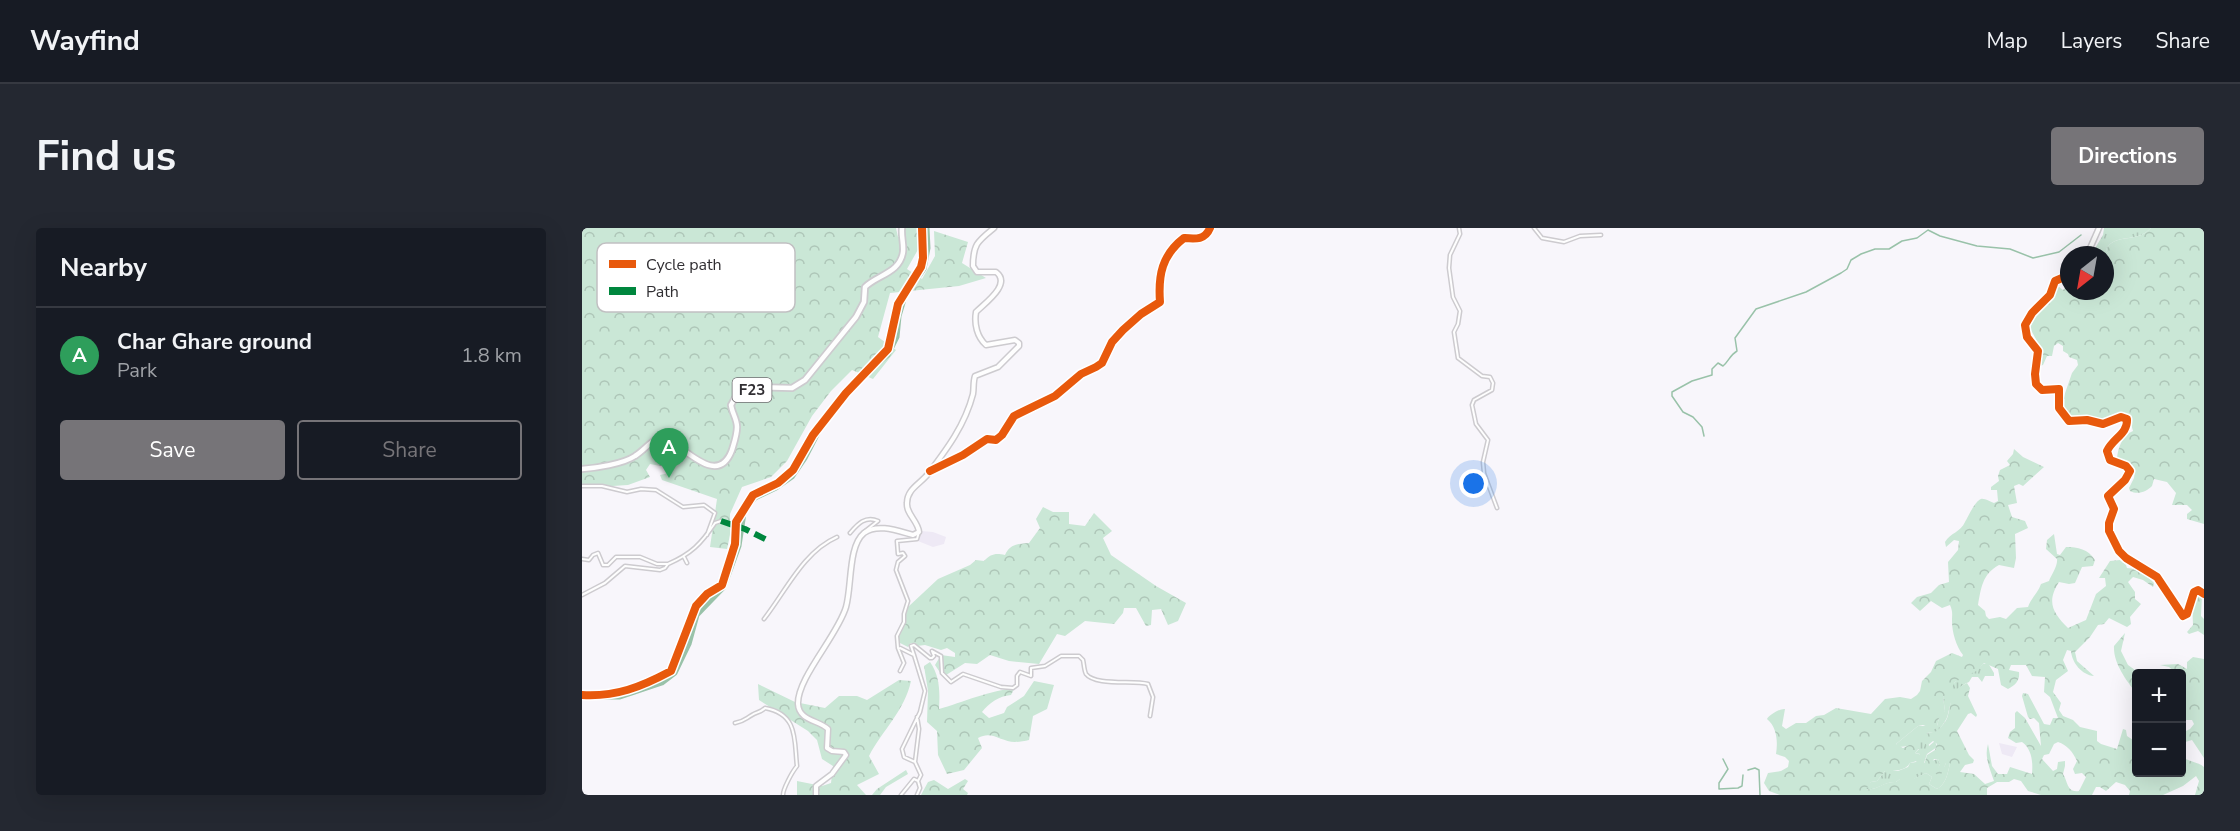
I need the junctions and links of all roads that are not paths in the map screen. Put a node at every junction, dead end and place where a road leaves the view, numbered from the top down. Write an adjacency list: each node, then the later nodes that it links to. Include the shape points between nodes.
1 (902, 228): 11 (main road, F23, via 901,259 887,274 865,287 864,302 856,317 805,380 792,387 757,387 735,398 731,405 736,434 724,464 711,466 658,438 633,458)
2 (922, 228): 31 (street, via 921,267 898,304 888,349 813,435 793,470 778,483 753,495 736,522 735,544 722,585 696,606 671,671 632,690)
3 (994, 228): 12 (main road, via 975,246 973,269 980,273 996,272 1002,281 976,312 977,330 986,345 1015,340 1019,346 998,367 975,376 961,428)
4 (1210, 228): 12 (street, via 1207,235 1184,238 1171,248 1159,285 1160,302 1123,330 1102,363 1081,374 1055,396 1014,416 996,440 987,439)
5 (1459, 228): 14 (street, via 1449,268 1453,297 1460,311 1454,339 1458,358 1482,376 1490,377 1493,383 1492,390 1472,405 1476,424 1488,440 1484,473)
6 (1534, 228): 8 (street, via 1542,238 1564,242)
7 (2099, 228): 9 (main road)
8 (1601, 235)
9 (2091, 246)
10 (2060, 279): 25 (main road, via 2025,325 2027,337 2038,350 2036,384 2042,390 2059,389 2059,408 2068,421 2103,424 2127,419 2125,430 2107,451 2110,460 2130,471 2108,496 2114,509 2109,525 2112,539 2123,555 2159,579 2183,616 2194,591)
11 (582, 469)
12 (930, 471): 16 (main road, via 912,489 907,501)
13 (582, 486): 18 (street, via 627,492 656,490 683,507 704,505 715,513)
14 (1497, 508)
15 (721, 521): 18 (street)
16 (919, 532): 19 (main road, via 913,535 892,529); 28 (street, via 917,539 897,541 898,554 905,556 896,570 908,601 897,636)
17 (850, 533): 19 (street, via 858,523 872,518 878,521)
18 (707, 535): 21 (street)
19 (862, 535): 38 (main road, via 854,547 843,615 807,677 798,701 806,717 828,729 827,748 846,755 832,774 816,786)
20 (837, 537): 27 (street, via 817,549)
21 (684, 557): 23 (street); 24 (street)
22 (582, 559): 24 (street, via 589,560 598,554 603,566 616,556)
23 (687, 563)
24 (668, 564): 26 (street, via 660,570 625,566)
25 (2204, 594)
26 (582, 595)
27 (764, 619)
28 (898, 648): 29 (street); 30 (street, via 904,663)
29 (914, 655): 32 (street, via 914,645 930,658 932,651 941,656 942,673 951,682 963,674 1013,688 1020,672 1030,676 1031,668 1045,666 1061,656 1079,656 1089,677 1148,684 1153,697); 33 (street, via 925,691)
30 (900, 671)
31 (582, 695)
32 (1150, 716)
33 (917, 717): 35 (street); 35 (street, via 902,749 904,757)
34 (735, 723): 37 (street, via 765,708 787,719 795,735 797,766 790,773)
35 (915, 762): 36 (street, via 921,775)
36 (918, 781): 39 (street, via 910,782); 40 (street)
37 (783, 795)
38 (816, 795)
39 (901, 795)
40 (918, 795)

